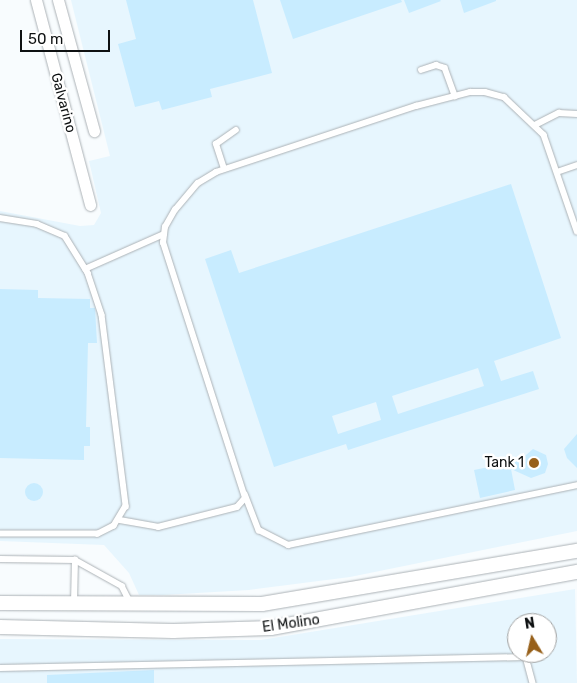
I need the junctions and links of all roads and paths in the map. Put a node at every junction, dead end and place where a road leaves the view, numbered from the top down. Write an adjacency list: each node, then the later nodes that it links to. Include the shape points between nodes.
1 (36, 0): 5 (street, Galvarino)
2 (58, 0): 4 (street, Galvarino)
3 (421, 70): 6 (lane, via 436,65 445,68)
4 (78, 71): 5 (street); 10 (street, Galvarino)
5 (56, 76): 14 (street, Galvarino)
6 (455, 96): 8 (lane, via 485,92 504,97); 12 (lane)
7 (577, 114): 8 (lane, via 559,113)
8 (535, 124): 13 (lane, via 544,135)
9 (236, 130): 12 (lane, via 216,144)
10 (94, 131)
11 (577, 164): 13 (lane)
12 (224, 169): 17 (lane, via 198,183 175,210)
13 (557, 172): 16 (lane)
14 (90, 205)
15 (0, 218): 18 (lane, via 37,224 65,236)
16 (577, 231)
17 (164, 234): 18 (lane); 20 (lane, via 167,261)
18 (85, 269): 21 (lane, via 102,315 126,497)
19 (577, 485): 20 (lane, via 288,545 259,530)
20 (244, 492): 21 (lane, via 237,507 190,521 144,528)
21 (120, 520): 22 (lane, via 107,531 85,536)
22 (0, 534)
23 (577, 551): 29 (street, El Molino)
24 (0, 560): 25 (lane)
25 (75, 560): 28 (lane); 30 (lane, via 122,586)
26 (577, 572): 32 (street, El Molino)
27 (0, 603): 28 (street, El Molino)
28 (74, 604): 30 (street, El Molino)
29 (258, 604): 30 (street, El Molino); 32 (street, via 264,615)
30 (131, 606)
31 (0, 627): 32 (street, El Molino)
32 (255, 629)
33 (0, 668): 34 (lane, via 526,657)
34 (533, 683)

